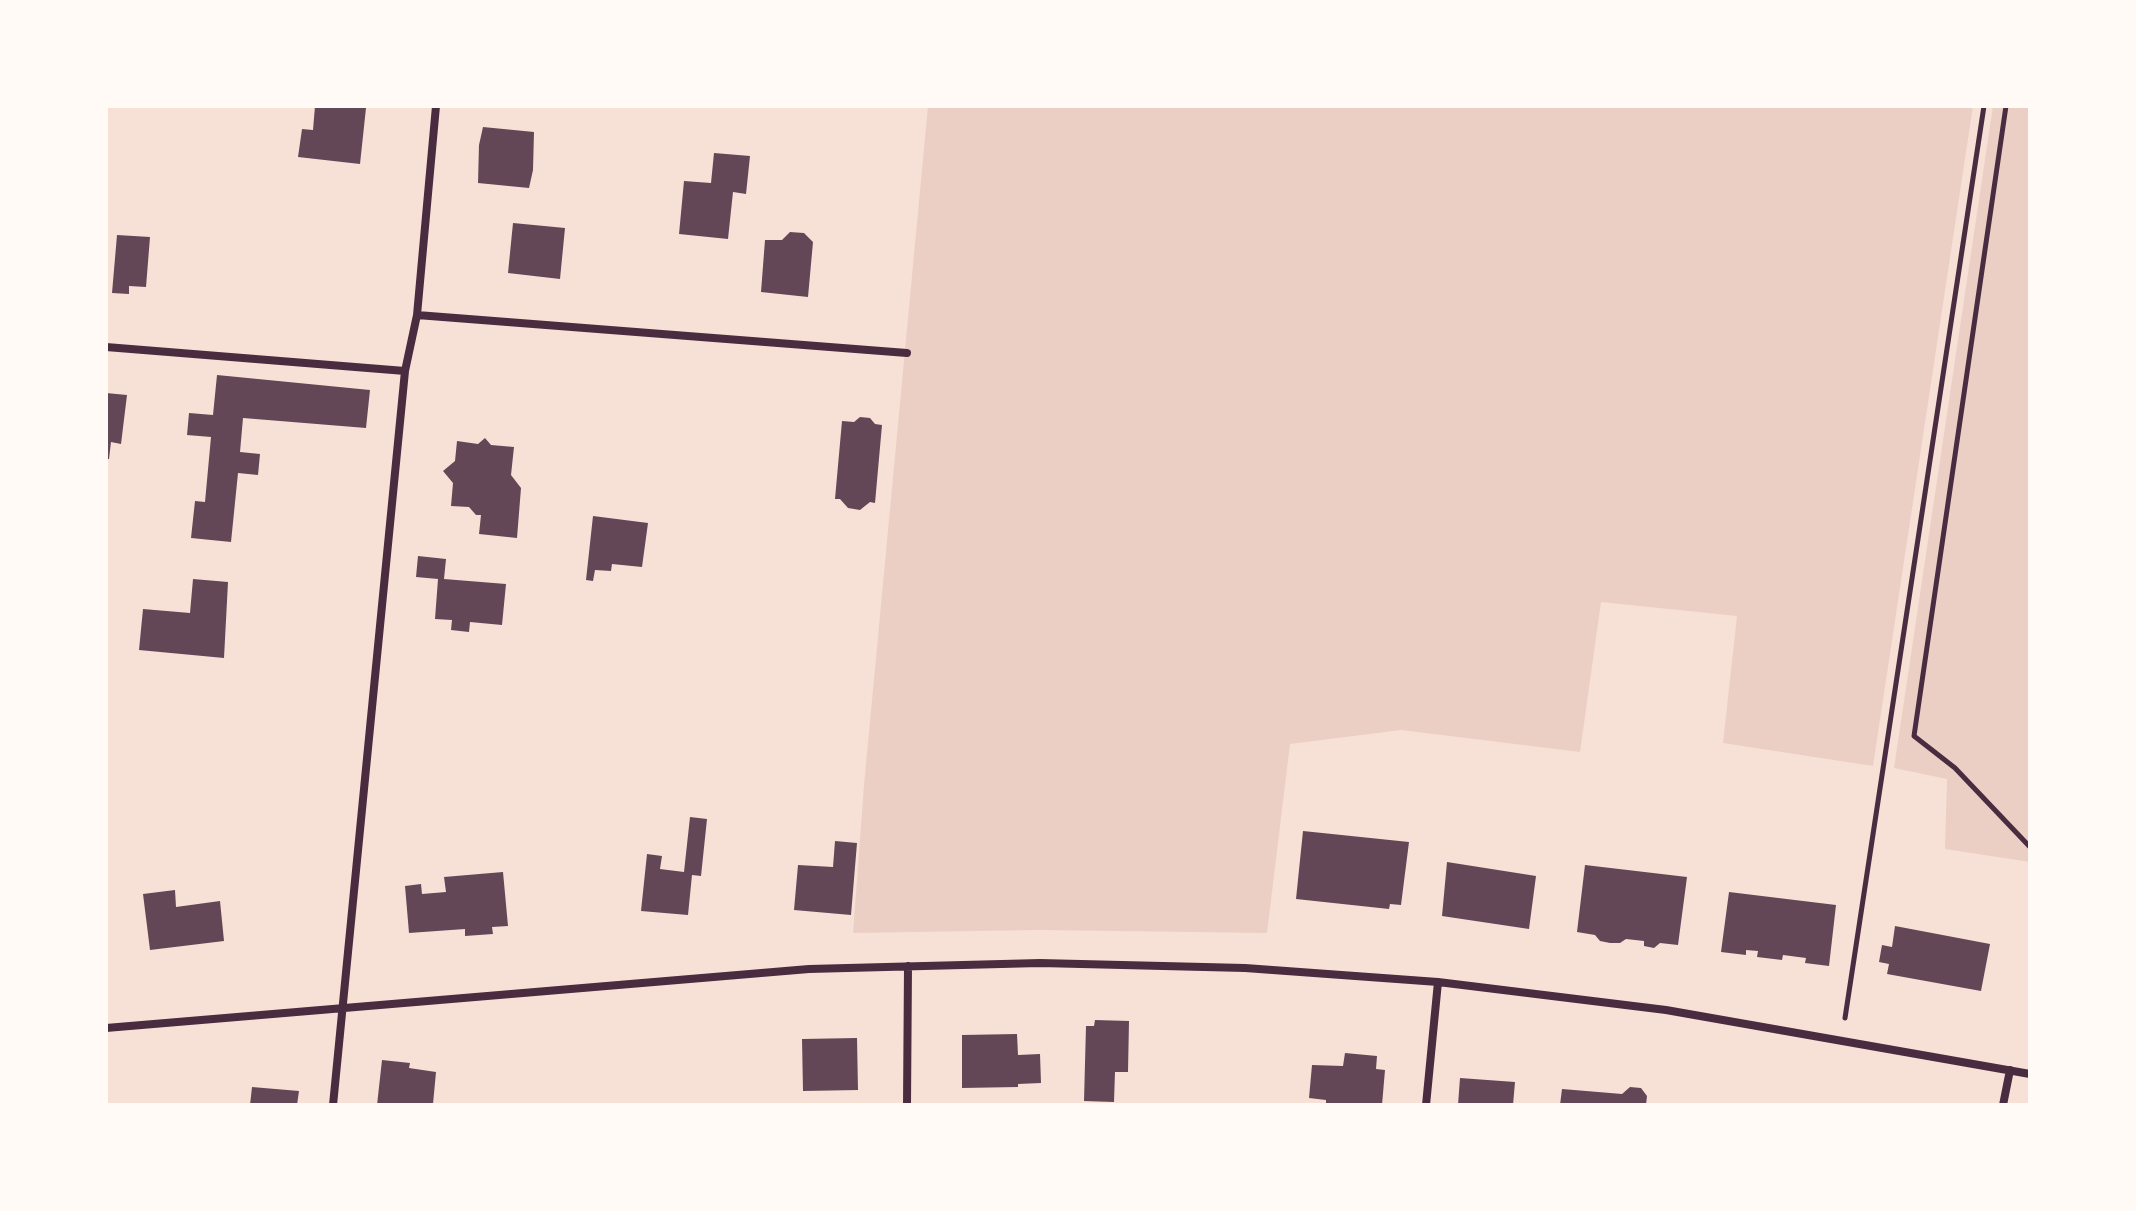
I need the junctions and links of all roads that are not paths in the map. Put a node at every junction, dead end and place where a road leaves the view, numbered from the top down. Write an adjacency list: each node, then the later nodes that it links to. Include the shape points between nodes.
1 (436, 106): 2 (street)
2 (417, 315): 4 (street); 5 (street)
3 (106, 347): 5 (street)
4 (907, 353)
5 (405, 371): 8 (street)
6 (908, 966): 7 (street, via 1245,968); 8 (street, via 809,969); 13 (street)
7 (1438, 982): 10 (street, via 1666,1010); 14 (street)
8 (343, 1007): 9 (street); 12 (street)
9 (106, 1028)
10 (2010, 1070): 11 (street); 15 (street)
11 (2030, 1074)
12 (333, 1105)
13 (907, 1105)
14 (1426, 1105)
15 (2003, 1105)

